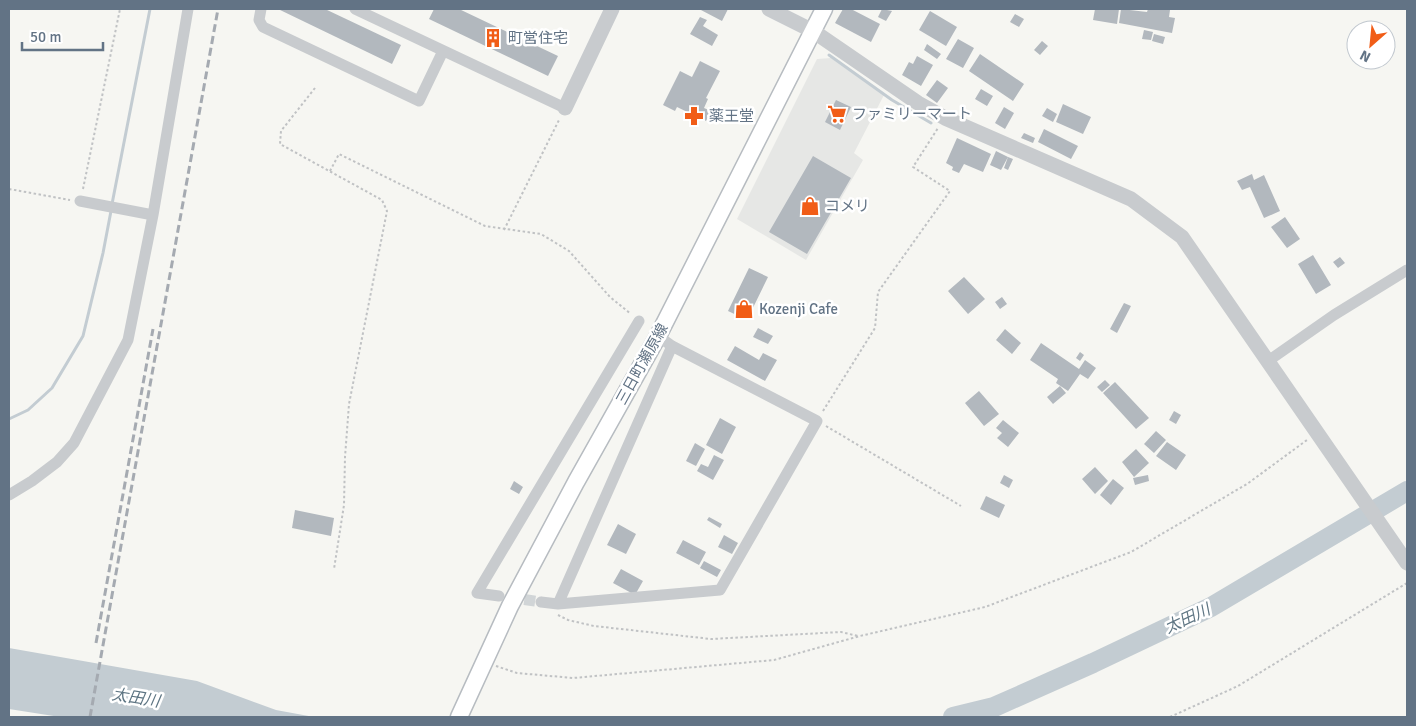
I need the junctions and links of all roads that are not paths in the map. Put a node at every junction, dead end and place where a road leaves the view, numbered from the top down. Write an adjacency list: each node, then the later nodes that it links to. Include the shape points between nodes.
1 (188, 9): 11 (street)
2 (261, 9): 8 (street, via 259,20 263,27 419,101)
3 (354, 9): 8 (street)
4 (612, 9): 9 (street)
5 (769, 9): 7 (street)
6 (824, 9): 7 (main road, 三日町瀬原線)
7 (813, 31): 14 (main road, 三日町瀬原線); 16 (street, via 945,118 1131,199 1182,237)
8 (443, 51): 9 (street)
9 (564, 108)
10 (80, 201): 11 (street)
11 (149, 214): 17 (street, via 128,340 74,443 57,462)
12 (1407, 270): 16 (street)
13 (639, 321): 19 (street, via 477,593)
14 (658, 336): 15 (street); 22 (main road, 三日町瀬原線, via 514,597)
15 (672, 346): 21 (street); 21 (street, via 817,421 720,590)
16 (1268, 361): 18 (street)
17 (9, 495)
18 (1407, 563)
19 (499, 596)
20 (541, 602): 21 (street)
21 (558, 604)
22 (459, 717)

